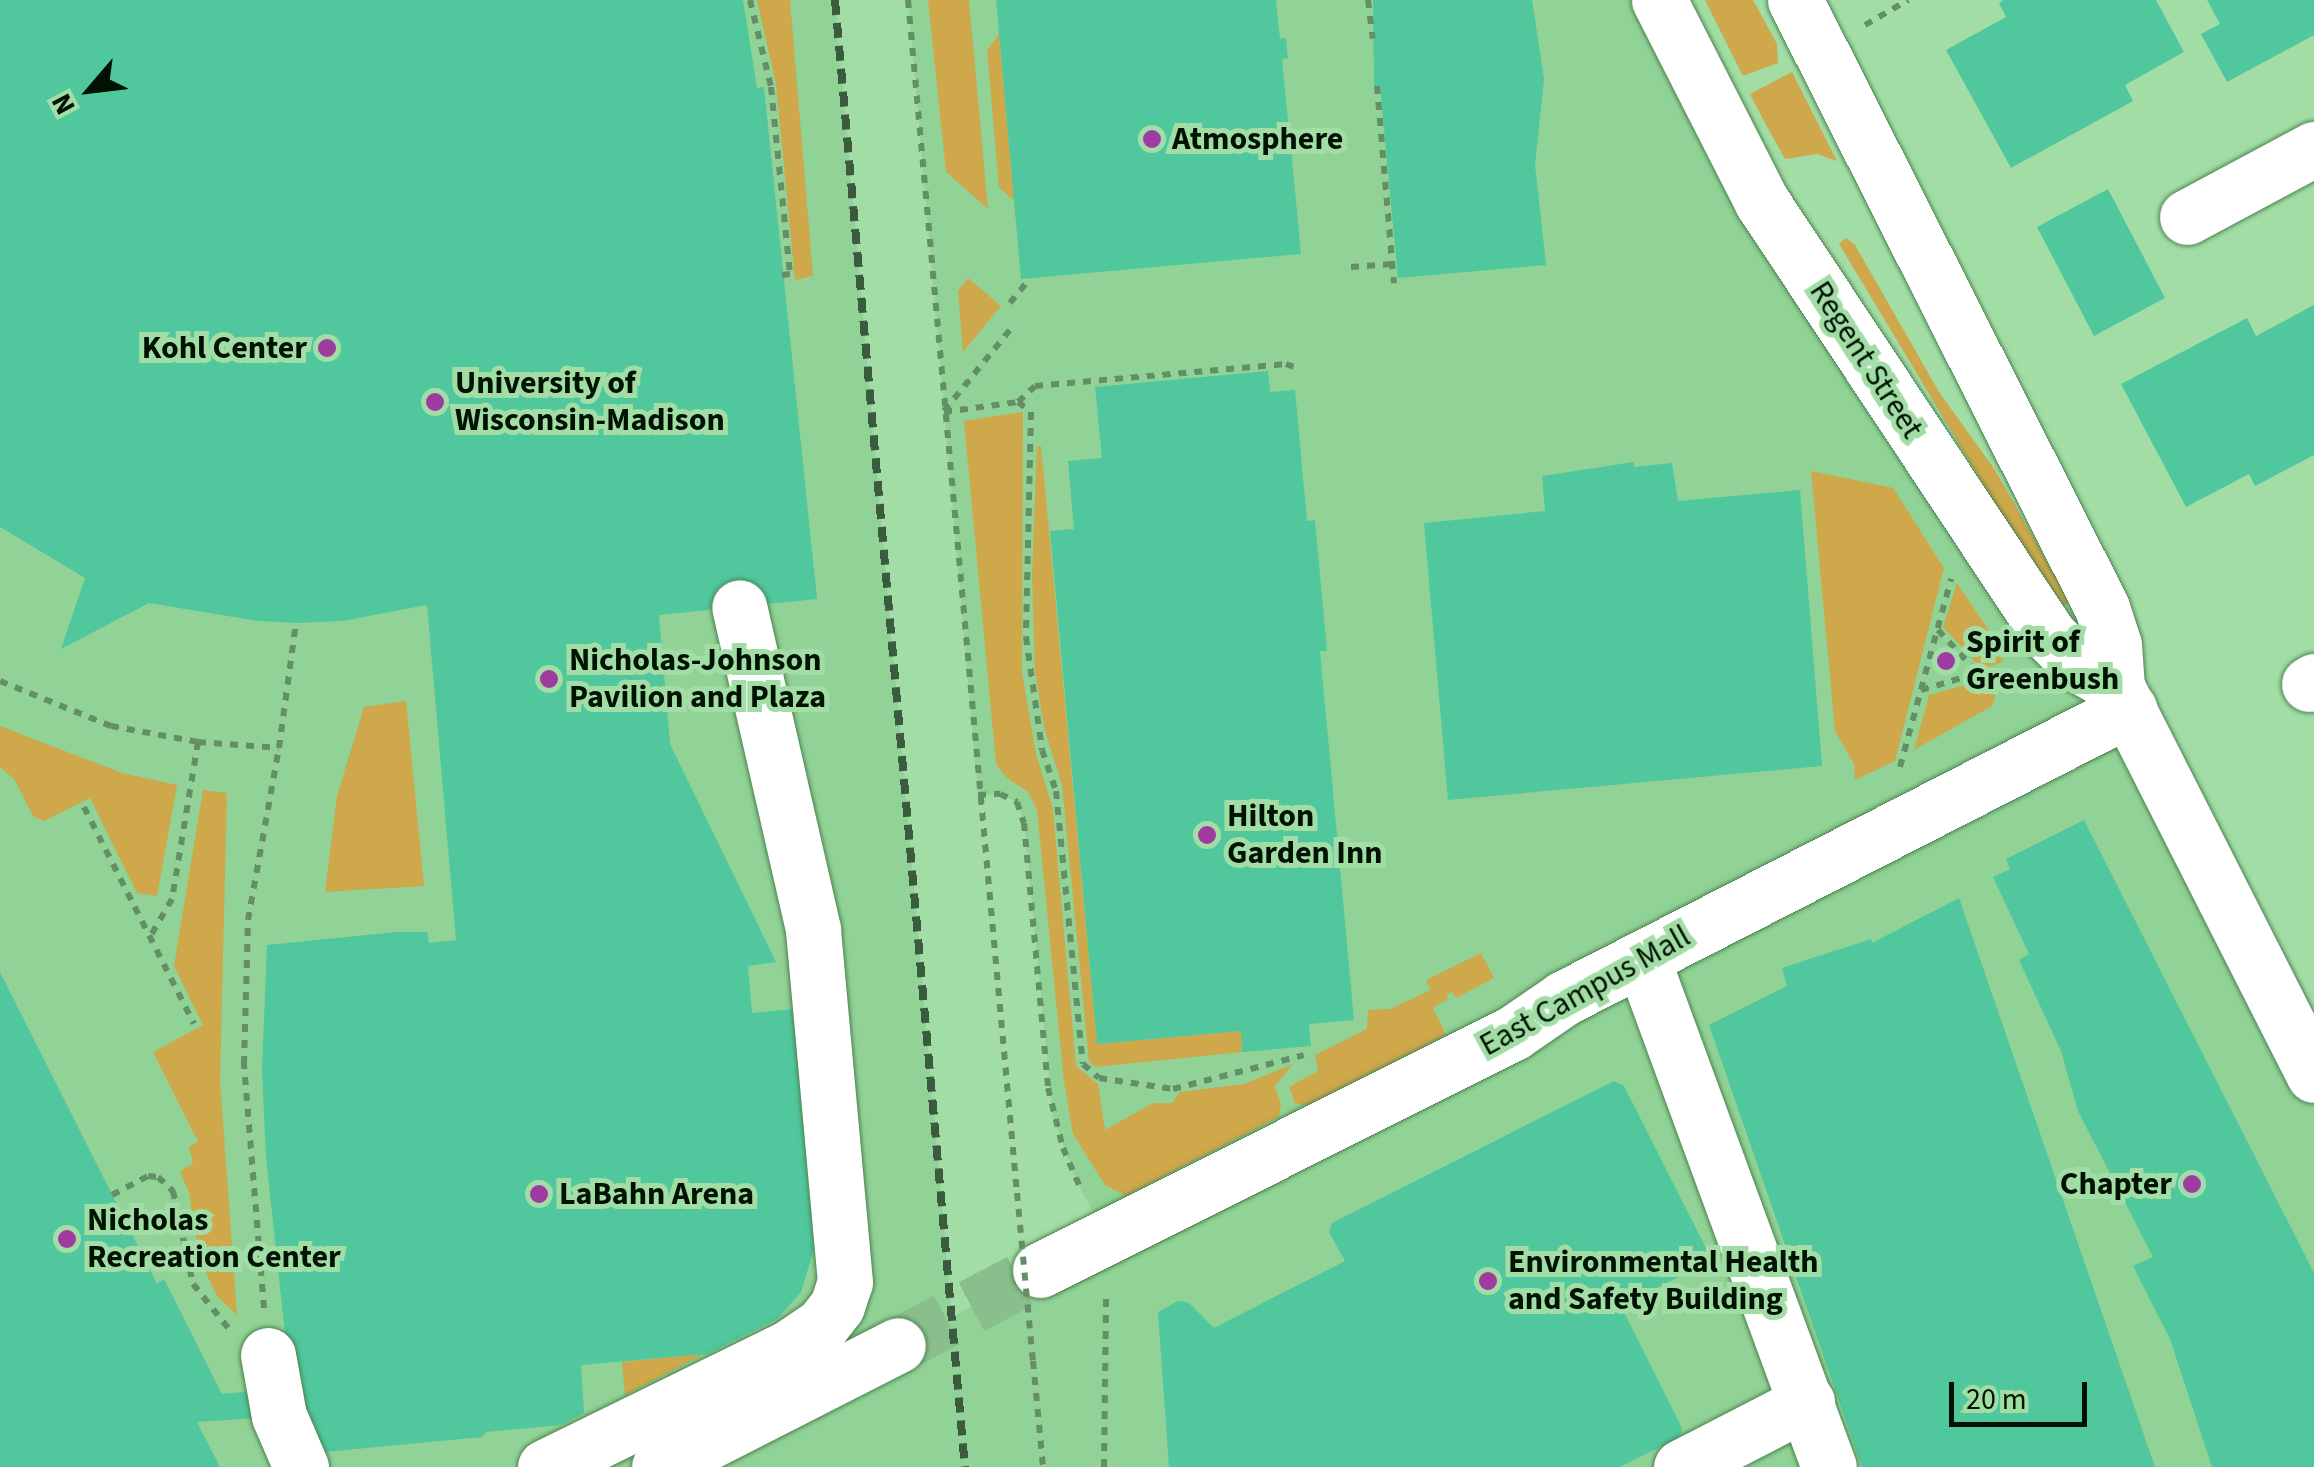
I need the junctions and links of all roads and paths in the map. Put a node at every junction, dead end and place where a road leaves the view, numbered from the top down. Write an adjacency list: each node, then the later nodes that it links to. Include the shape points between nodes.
1 (750, 0): 14 (path, via 771,87 790,274)
2 (908, 0): 21 (path)
3 (1368, 0): 8 (path)
4 (1659, 0): 30 (street, Regent Street, via 1762,202 2049,636)
5 (1796, 0): 30 (street, via 2102,608)
6 (1908, 0): 7 (path)
7 (1859, 28)
8 (1372, 39)
9 (1377, 86): 12 (path)
10 (2314, 149): 11 (street)
11 (2187, 217)
12 (1392, 264): 13 (path); 16 (path)
13 (1351, 267)
14 (782, 275)
15 (1030, 278): 17 (path)
16 (1394, 283)
17 (1010, 303)
18 (1013, 326): 21 (path)
19 (1300, 369): 20 (path, via 1286,364 1035,386)
20 (1018, 402): 21 (path); 39 (path, via 1031,412 1026,637 1035,712 1056,791 1083,1064 1099,1078 1173,1089)
21 (944, 412): 34 (path)
22 (1954, 568): 25 (path)
23 (739, 607): 48 (street, via 814,929 845,1282 838,1306 822,1325 788,1348)
24 (296, 622): 32 (path)
25 (1937, 629): 26 (path); 29 (path)
26 (1978, 673): 28 (path); 29 (path)
27 (0, 681): 31 (path, via 111,726)
28 (2010, 684)
29 (1921, 690): 33 (path)
30 (2123, 698): 37 (street, East Campus Mall); 40 (street)
31 (198, 742): 32 (path); 36 (path, via 172,899)
32 (279, 748): 45 (path, via 248,920 244,1064)
33 (1900, 767)
34 (978, 795): 42 (path, via 1018,802 1053,1117); 50 (path, bridge)
35 (84, 807): 36 (path)
36 (150, 937): 38 (path)
37 (1642, 958): 42 (street, East Campus Mall, via 1513,1033); 46 (street)
38 (194, 1024)
39 (1304, 1055)
40 (2314, 1075)
41 (112, 1194): 45 (path, via 148,1176 173,1191 194,1284 212,1313)
42 (1107, 1238): 43 (street, East Campus Mall); 51 (path)
43 (1040, 1270)
44 (898, 1344): 49 (street)
45 (267, 1347): 47 (street, via 279,1416)
46 (1807, 1402): 52 (street); 53 (street)
47 (301, 1467)
48 (545, 1467)
49 (659, 1467)
50 (1043, 1467)
51 (1104, 1467)
52 (1681, 1467)
53 (1829, 1467)

